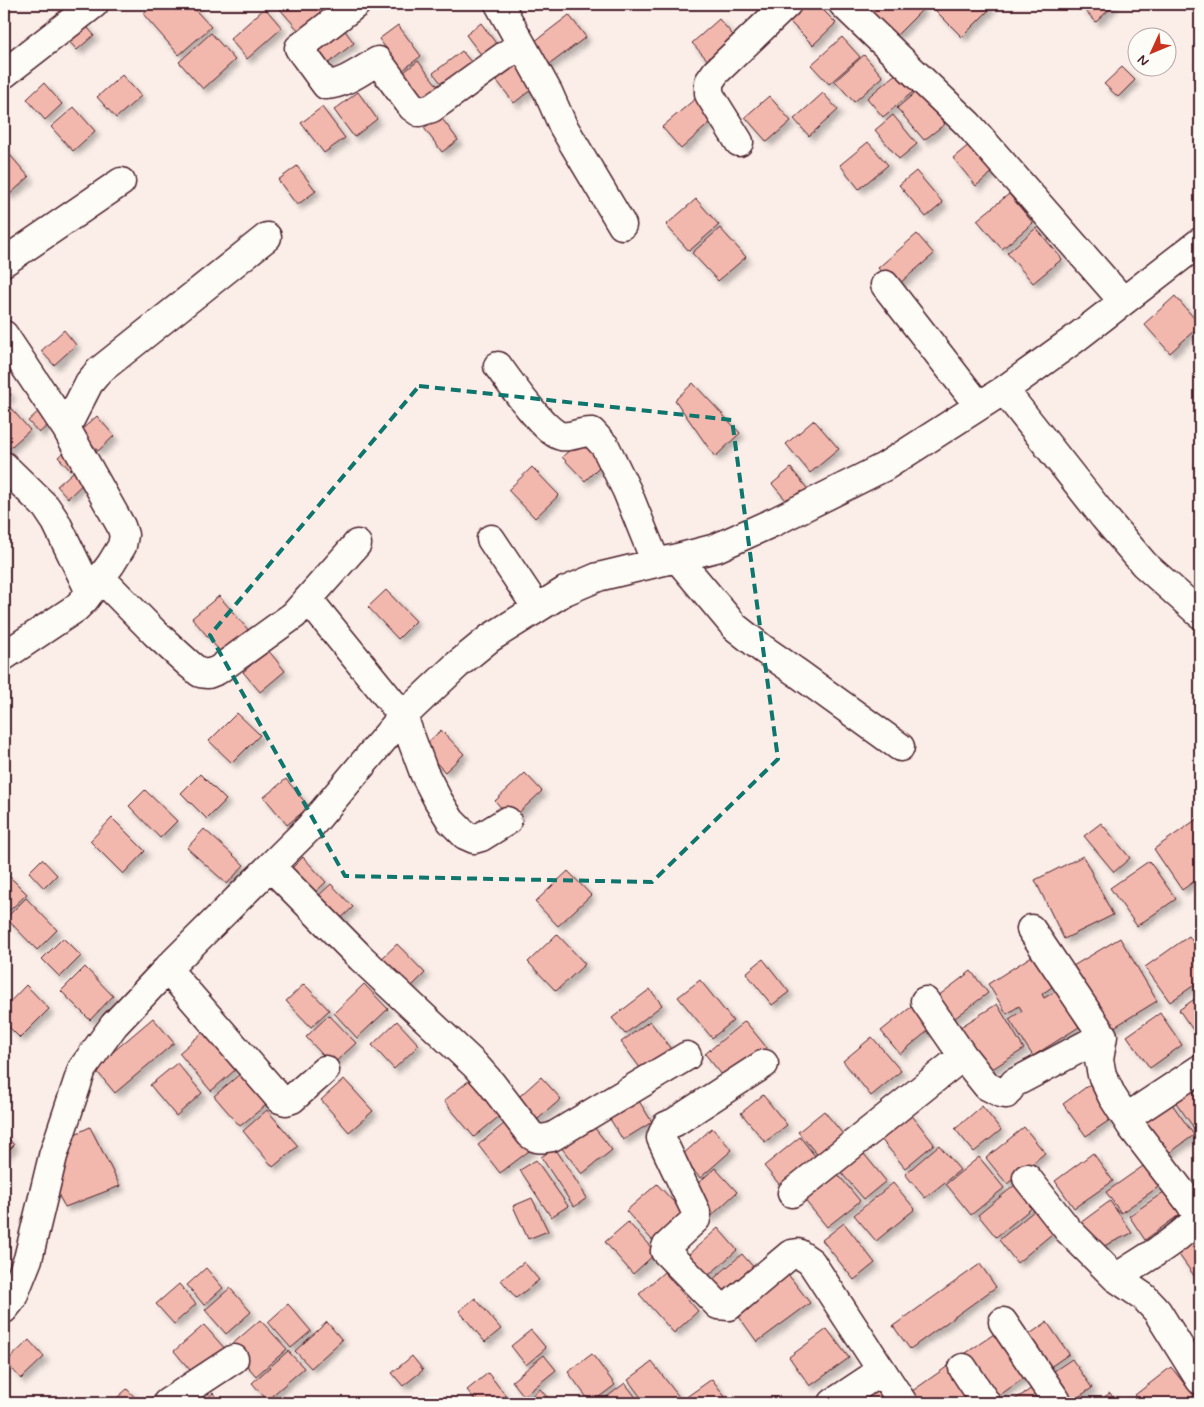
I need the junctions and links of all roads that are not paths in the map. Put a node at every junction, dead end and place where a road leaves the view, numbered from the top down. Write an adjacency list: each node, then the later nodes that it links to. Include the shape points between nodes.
1 (94, 4): 7 (street)
2 (356, 4): 6 (street, via 299,48 326,85 345,80 378,60 412,107 420,112 432,108)
3 (499, 4): 6 (street)
4 (787, 4): 8 (street, via 716,72 710,82 708,94)
5 (843, 4): 15 (street, via 968,124)
6 (521, 44): 10 (street, via 563,126)
7 (4, 74)
8 (740, 142)
9 (121, 182): 13 (street)
10 (622, 224)
11 (267, 237): 20 (street, via 99,372 89,383)
12 (1200, 242): 15 (street)
13 (4, 262)
14 (885, 285): 19 (street)
15 (1123, 302): 18 (street)
16 (4, 335): 20 (street)
17 (498, 366): 24 (street, via 552,432 569,436 592,432 605,446)
18 (1004, 390): 19 (street); 28 (street, via 1144,564)
19 (979, 406): 24 (street, via 884,467 776,521 716,548)
20 (66, 428): 25 (street, via 124,535 122,546)
21 (4, 466): 25 (street, via 46,507)
22 (491, 539): 27 (street)
23 (357, 544): 26 (street)
24 (667, 561): 27 (street, via 598,577); 31 (street, via 763,649)
25 (95, 585): 26 (street, via 189,664 208,674 281,624); 29 (street, via 76,608)
26 (308, 599): 30 (street)
27 (537, 608): 30 (street, via 490,638)
28 (1200, 614)
29 (4, 656)
30 (403, 716): 32 (street, via 424,773 438,800 465,835 474,839 481,837); 33 (street, via 309,828)
31 (900, 747)
32 (507, 822)
33 (271, 867): 35 (street); 38 (street, via 474,1065 536,1139 552,1137)
34 (1031, 929): 37 (street)
35 (167, 969): 42 (street, via 280,1099 292,1099); 47 (street, via 114,1025 82,1069 53,1156 28,1259 12,1300)
36 (925, 1001): 39 (street)
37 (1103, 1036): 39 (street, via 1014,1083 1006,1094 987,1086); 43 (street, via 1099,1060 1102,1075)
38 (687, 1056)
39 (963, 1056): 45 (street)
40 (764, 1064): 51 (street, via 666,1126 661,1138 696,1212 696,1219 665,1251 718,1305 725,1306 791,1254 798,1253 811,1262)
41 (1200, 1069): 43 (street)
42 (325, 1070)
43 (1126, 1118): 46 (street, via 1190,1203 1196,1220 1175,1239)
44 (1027, 1178): 46 (street, via 1068,1230)
45 (792, 1193)
46 (1116, 1278): 52 (street, via 1157,1311)
47 (4, 1308)
48 (1003, 1322): 57 (street)
49 (234, 1359): 53 (street)
50 (963, 1368): 56 (street)
51 (882, 1370): 54 (street); 55 (street)
52 (1200, 1380)
53 (167, 1403)
54 (833, 1403)
55 (903, 1403)
56 (986, 1403)
57 (1058, 1403)

